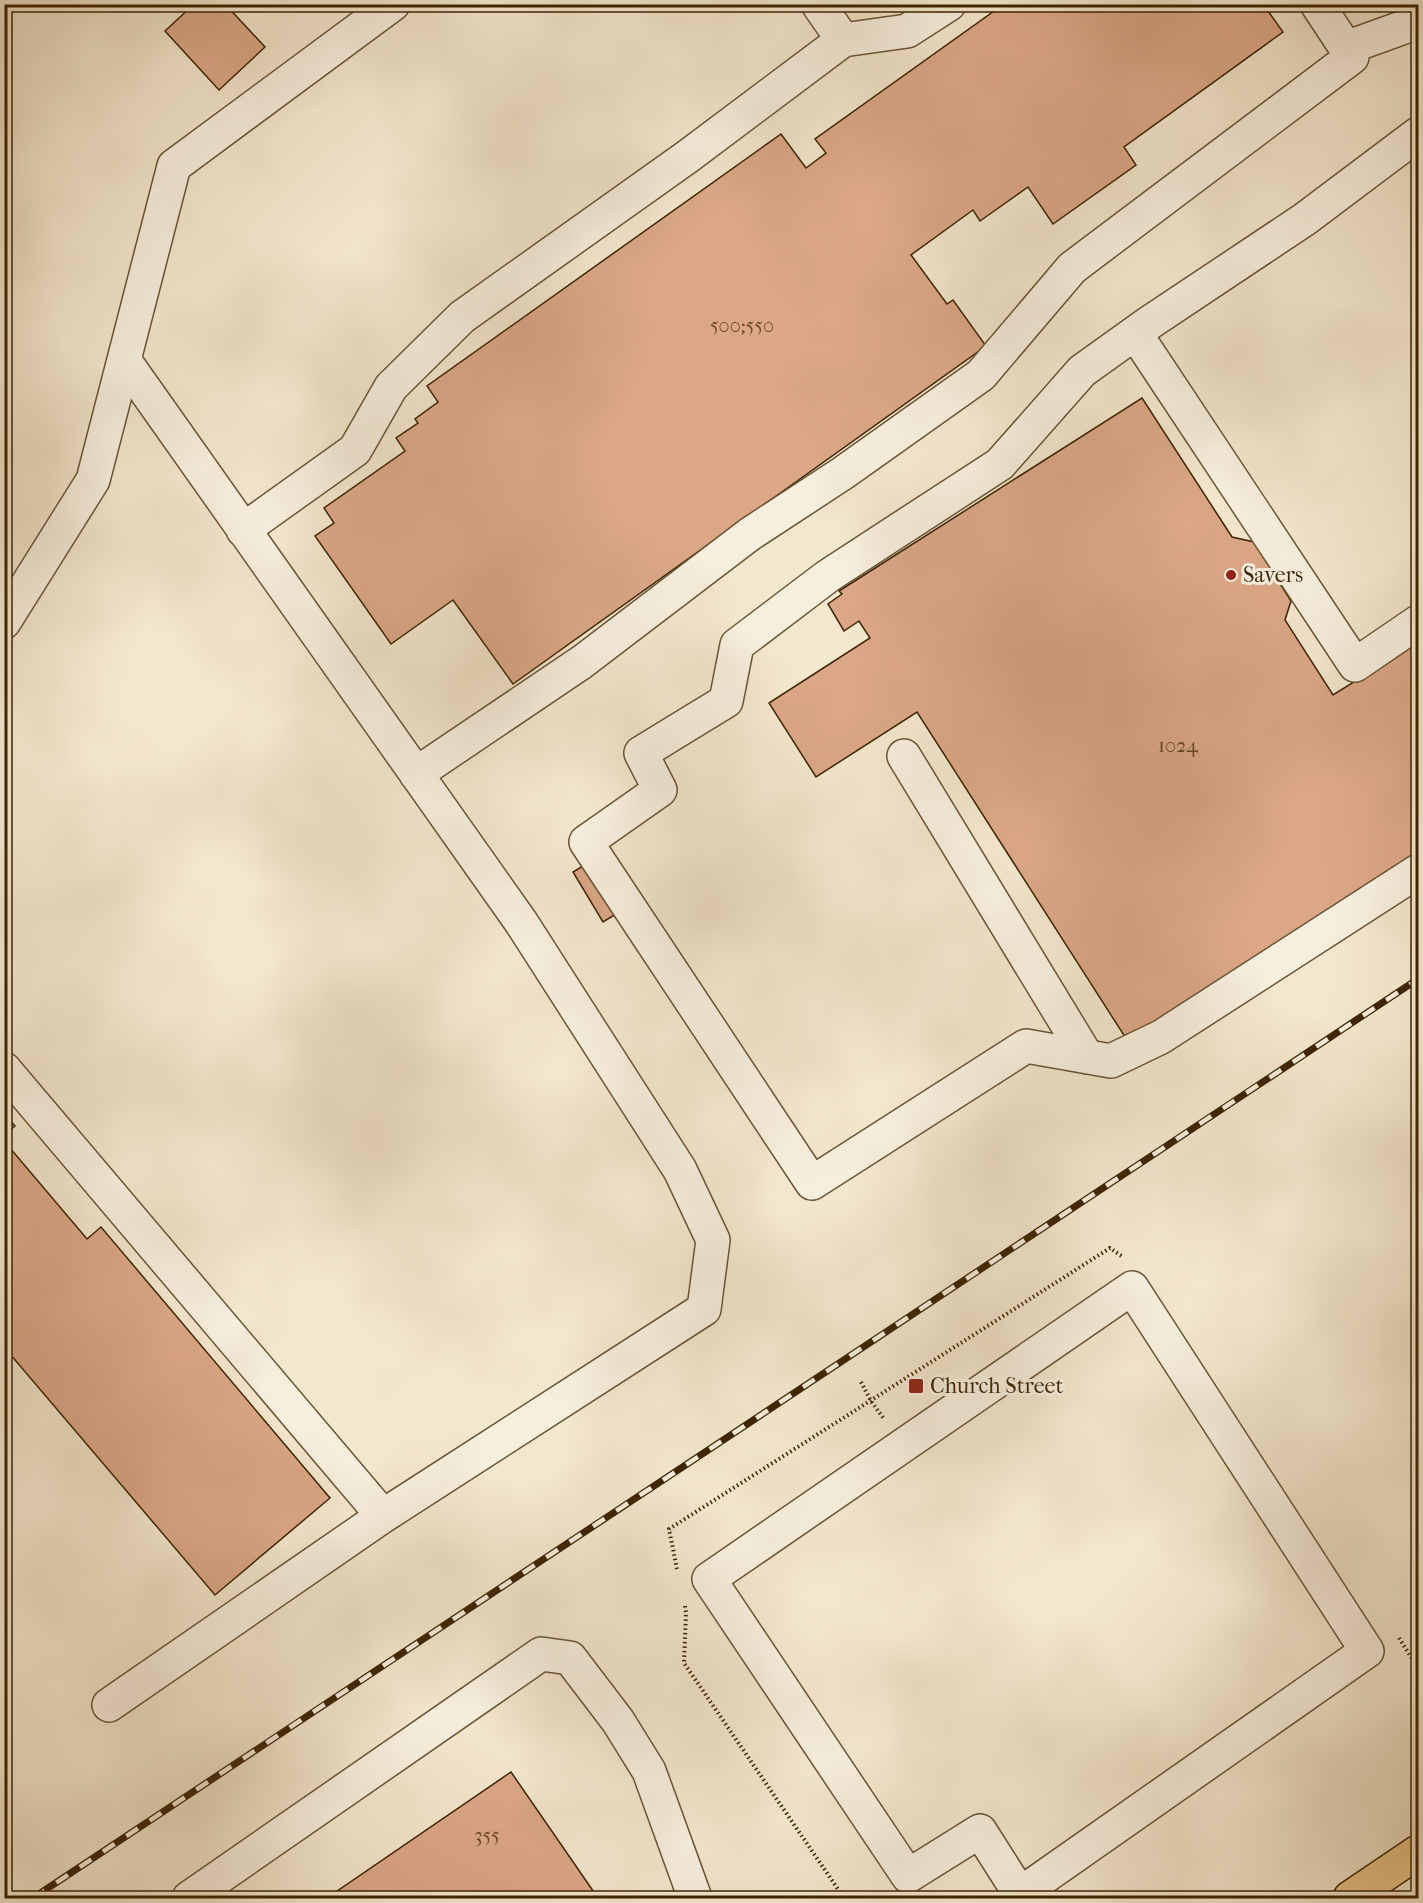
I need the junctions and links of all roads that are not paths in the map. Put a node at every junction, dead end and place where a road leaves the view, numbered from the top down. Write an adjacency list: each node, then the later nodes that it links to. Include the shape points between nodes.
1 (393, 4): 10 (lane, via 174,166)
2 (818, 4): 6 (lane)
3 (1317, 4): 7 (lane)
4 (934, 8): 6 (lane, via 907,31)
5 (1419, 22): 7 (lane)
6 (843, 40): 11 (lane, via 462,317 390,387 355,450)
7 (1346, 48): 15 (lane, via 1352,57 1072,268 981,375 843,474 750,534 582,662)
8 (1419, 134): 9 (lane, via 1305,219)
9 (1135, 333): 13 (lane, via 1355,665); 17 (lane, via 1082,371 1000,464 828,576 737,645 726,701 640,753 660,790 586,842 812,1183 1026,1047)
10 (124, 360): 11 (lane); 12 (lane, via 93,480)
11 (243, 530): 15 (lane)
12 (4, 622)
13 (1419, 622)
14 (904, 756): 17 (lane)
15 (416, 774): 19 (lane, via 521,922 680,1170 713,1240 704,1309)
16 (1419, 871): 17 (lane, via 1161,1037 1111,1061)
17 (1087, 1057)
18 (4, 1069): 19 (lane)
19 (383, 1516): 20 (lane)
20 (109, 1706)
21 (1419, 1852): 23 (main road)
22 (1028, 1897): 22 (lane, via 980,1831 908,1876 709,1579 904,1445 1130,1275 1366,1651 1076,1855)
23 (1351, 1898)
24 (189, 1899): 25 (lane, via 541,1654 570,1658 618,1721 649,1771)
25 (695, 1899)

